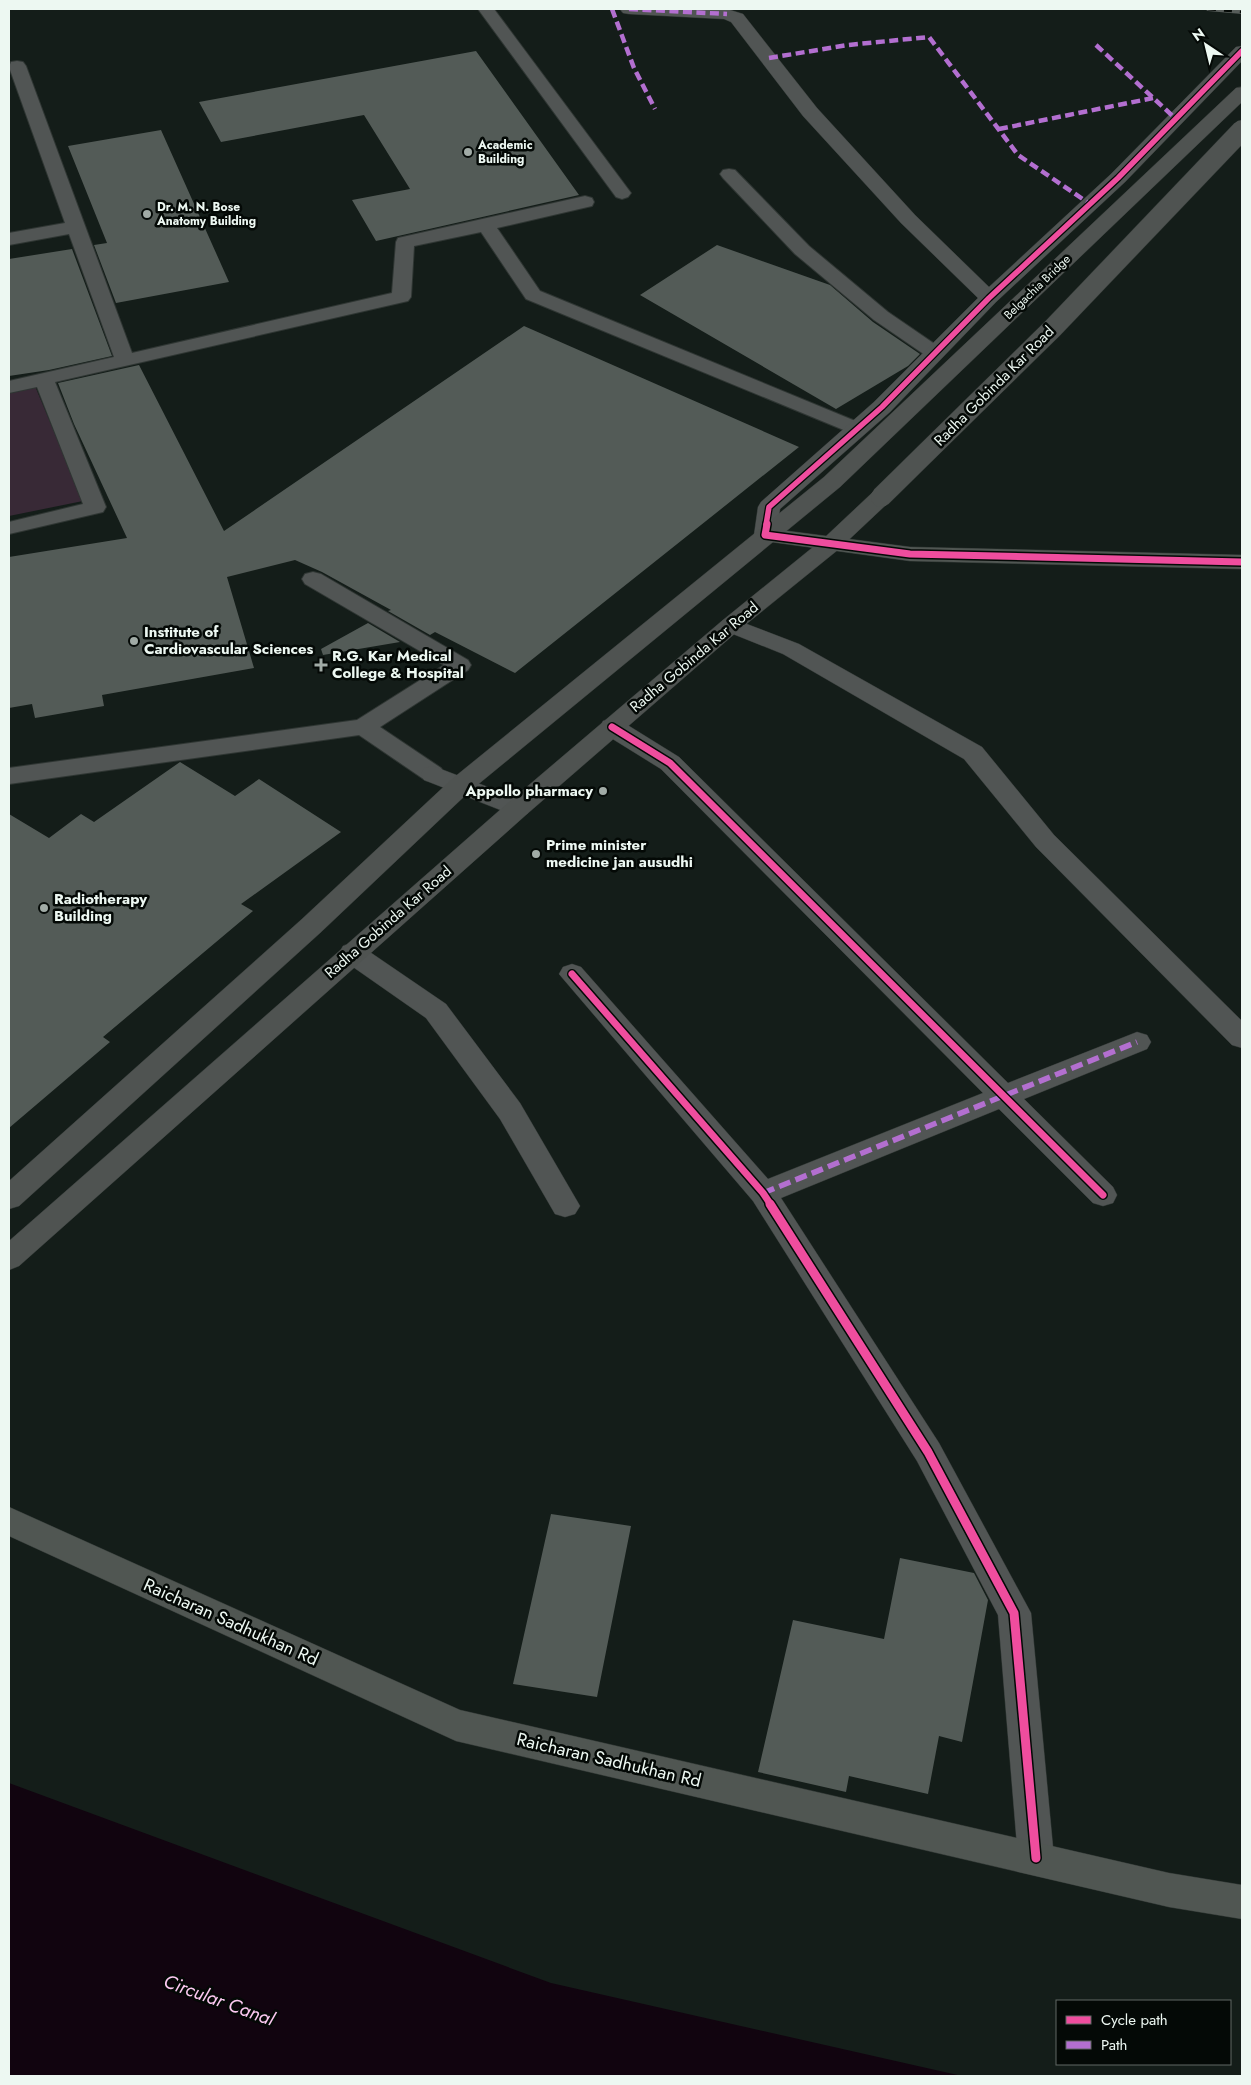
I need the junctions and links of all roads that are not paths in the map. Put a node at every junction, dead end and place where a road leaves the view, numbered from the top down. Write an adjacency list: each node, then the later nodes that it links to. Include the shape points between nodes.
1 (486, 9): 8 (lane)
2 (629, 9): 13 (street, via 726,14 737,18 810,112 908,219)
3 (1242, 51): 13 (street, via 1118,178)
4 (17, 66): 11 (lane)
5 (1242, 92): 20 (main road, Belgachia Bridge, via 832,482)
6 (1242, 130): 21 (main road, Radha Gobinda Kar Road, bridge, via 1053,328)
7 (729, 174): 14 (lane, via 802,250 881,316)
8 (622, 193)
9 (585, 202): 10 (lane)
10 (486, 225): 15 (lane, via 405,242 401,297); 18 (lane, via 533,296)
11 (76, 227): 12 (lane); 15 (lane)
12 (9, 239)
13 (989, 298): 14 (street)
14 (935, 353): 18 (street)
15 (125, 361): 16 (lane)
16 (44, 380): 17 (lane); 19 (lane, via 95,506)
17 (9, 387)
18 (858, 429): 20 (street, via 769,507)
19 (9, 528)
20 (765, 535): 21 (main road); 29 (main road)
21 (831, 544): 22 (main road, via 910,554); 24 (main road, Radha Gobinda Kar Road)
22 (1242, 562)
23 (313, 579): 25 (lane, via 460,665)
24 (730, 625): 26 (main road, Radha Gobinda Kar Road); 33 (street, via 791,649 973,753 1046,841)
25 (363, 727): 27 (lane); 28 (lane)
26 (612, 727): 30 (main road, Radha Gobinda Kar Road); 35 (street, via 670,764)
27 (433, 774): 29 (street)
28 (9, 776)
29 (461, 785): 30 (street); 38 (main road, via 311,926)
30 (518, 808): 31 (main road, Radha Gobinda Kar Road)
31 (352, 953): 39 (street, via 436,1011 510,1111); 40 (main road, Radha Gobinda Kar Road)
32 (572, 974): 36 (street)
33 (1242, 1038)
34 (1137, 1042): 35 (street)
35 (1003, 1096): 36 (street); 37 (street)
36 (763, 1194): 42 (street, via 928,1452 1014,1614)
37 (1103, 1195)
38 (9, 1198)
39 (565, 1206)
40 (9, 1258)
41 (9, 1522): 42 (main road, Raicharan Sadhukhan Rd, via 456,1725)
42 (1036, 1858): 43 (main road, Raicharan Sadhukhan Rd, via 1170,1890)
43 (1242, 1902)

